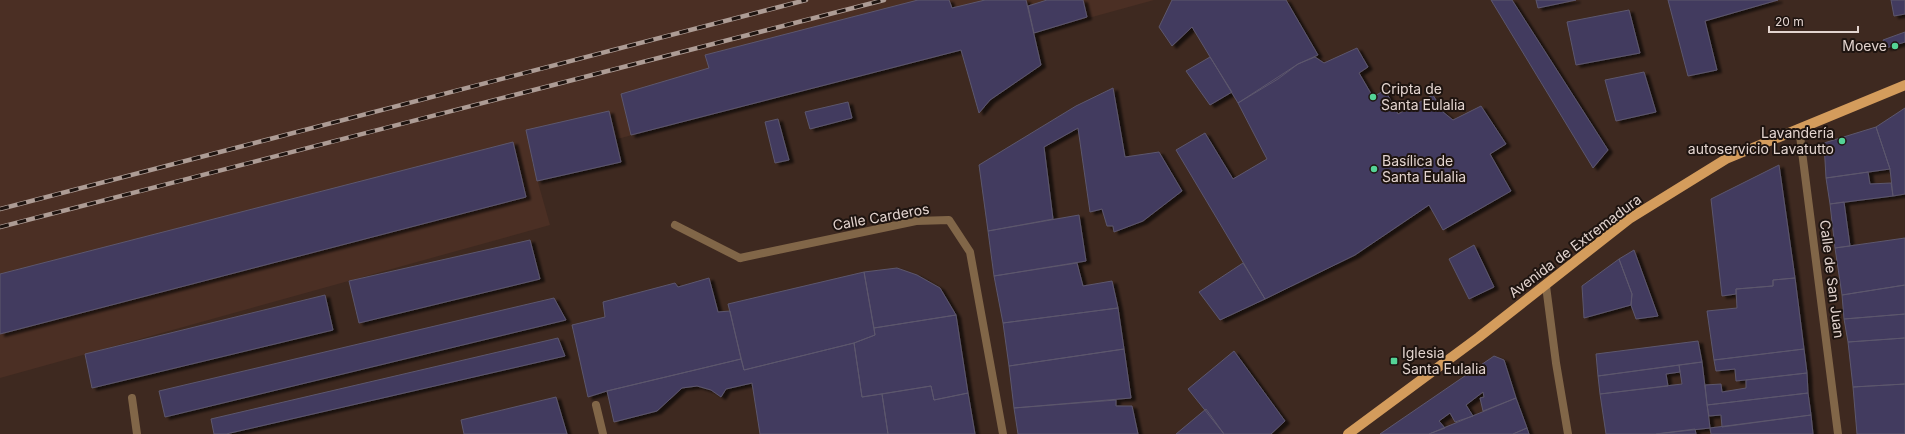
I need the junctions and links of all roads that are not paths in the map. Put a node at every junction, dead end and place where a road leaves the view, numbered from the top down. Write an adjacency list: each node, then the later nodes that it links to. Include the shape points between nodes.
1 (1905, 85): 2 (main road, Avenida de Extremadura)
2 (1800, 128): 4 (main road, Avenida de Extremadura, via 1726,159 1629,219); 12 (street, Calle de San Juan)
3 (676, 225): 9 (street, Calle Carderos, via 740,258 916,221 949,220 970,252)
4 (1546, 286): 10 (main road, Avenida de Extremadura); 11 (street)
5 (132, 398): 7 (street)
6 (596, 405): 8 (street)
7 (137, 434)
8 (604, 434)
9 (1003, 434)
10 (1348, 434)
11 (1568, 434)
12 (1838, 434)

